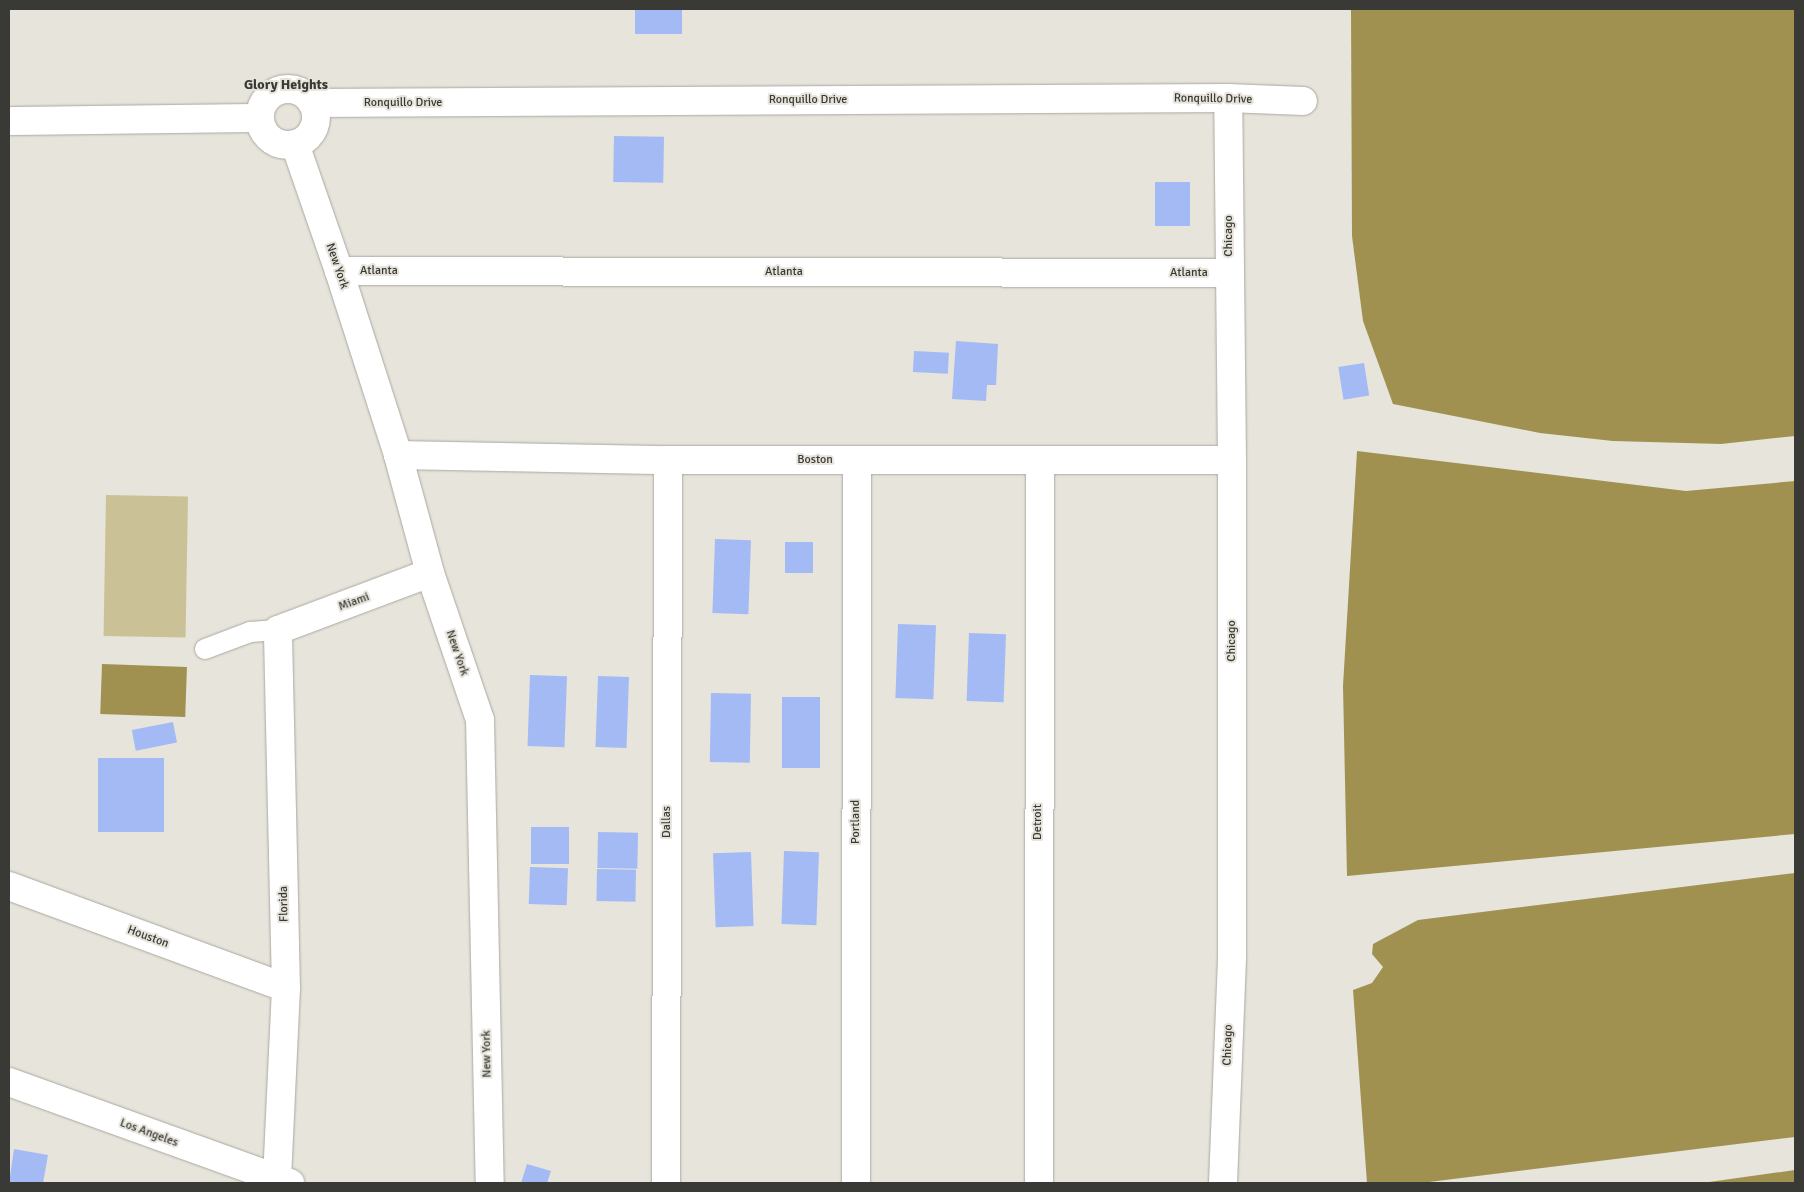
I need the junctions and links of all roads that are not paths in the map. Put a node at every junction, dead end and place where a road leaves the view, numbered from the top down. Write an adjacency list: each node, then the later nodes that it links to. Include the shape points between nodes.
1 (1228, 98): 2 (street, Ronquillo Drive); 3 (street, Ronquillo Drive); 8 (street, Chicago)
2 (1303, 101)
3 (312, 103): 4 (street, via 304,94 280,89 269,95); 6 (street, via 316,115 314,128)
4 (259, 118): 5 (street); 6 (street, via 262,130 271,140 282,145)
5 (9, 121)
6 (295, 144): 7 (street, New York)
7 (339, 271): 8 (street, Atlanta); 9 (street, New York)
8 (1229, 273): 13 (street, Chicago)
9 (398, 455): 10 (street, Boston); 14 (street, New York)
10 (668, 460): 11 (street, Boston); 22 (street, Dallas)
11 (857, 460): 12 (street, Boston); 23 (street, Portland)
12 (1040, 460): 13 (street, Boston); 24 (street, Detroit)
13 (1232, 460): 25 (street, Chicago, via 1232,957)
14 (430, 573): 15 (street, Miami); 21 (street, New York, via 480,720)
15 (278, 630): 16 (lane, via 250,632); 18 (street, Florida)
16 (205, 649)
17 (9, 886): 18 (street, Houston)
18 (286, 988): 20 (street, Florida)
19 (9, 1082): 20 (street, Los Angeles)
20 (283, 1181)
21 (490, 1183)
22 (666, 1183)
23 (856, 1183)
24 (1038, 1183)
25 (1223, 1183)

